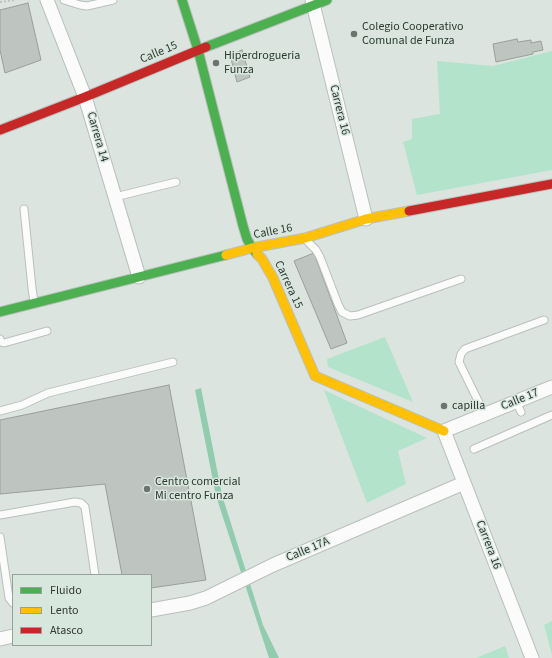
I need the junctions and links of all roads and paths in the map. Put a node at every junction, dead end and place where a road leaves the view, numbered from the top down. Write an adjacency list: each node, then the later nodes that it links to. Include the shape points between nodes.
1 (15, 0): 7 (path)
2 (47, 0): 10 (street, Carrera 14)
3 (64, 0): 4 (lane, via 87,6)
4 (113, 0)
5 (182, 0): 9 (street, Carrera 15)
6 (327, 0): 8 (street, Calle 15)
7 (0, 3)
8 (313, 3): 9 (street, Calle 15); 16 (street, Carrera 16)
9 (198, 50): 10 (street, Calle 15); 18 (street, Carrera 15, via 243,226)
10 (85, 98): 11 (street, Calle 15); 14 (street, Carrera 14)
11 (0, 130)
12 (176, 182): 14 (lane)
13 (551, 186): 16 (street, Calle 16)
14 (115, 197): 19 (street, Carrera 14)
15 (24, 209): 21 (lane)
16 (366, 219): 17 (street, Calle 16)
17 (305, 238): 18 (street, Calle 16); 20 (lane, via 320,257 342,312 350,316)
18 (252, 248): 19 (street, Calle 16); 31 (street, Carrera 15, via 273,278 312,377)
19 (139, 277): 21 (street, Calle 16)
20 (461, 279)
21 (35, 304): 22 (street, Calle 16)
22 (0, 312)
23 (544, 320): 29 (lane, via 465,349 461,354 459,362)
24 (47, 331): 25 (lane, via 4,343)
25 (0, 339)
26 (173, 362): 28 (lane, via 48,393 22,405)
27 (552, 387): 29 (street, Calle 17, via 519,407)
28 (0, 411)
29 (485, 414): 31 (street, Calle 17)
30 (552, 415): 32 (lane)
31 (444, 431): 33 (street, Carrera 16)
32 (474, 449)
33 (464, 483): 38 (street, Calle 17A, via 275,569 255,573 206,598); 41 (street, Carrera 16)
34 (0, 515): 36 (lane, via 81,503 84,507)
35 (0, 537): 37 (lane, via 9,598)
36 (95, 574)
37 (12, 602)
38 (152, 610)
39 (12, 636): 40 (street)
40 (0, 639)
41 (532, 658)

